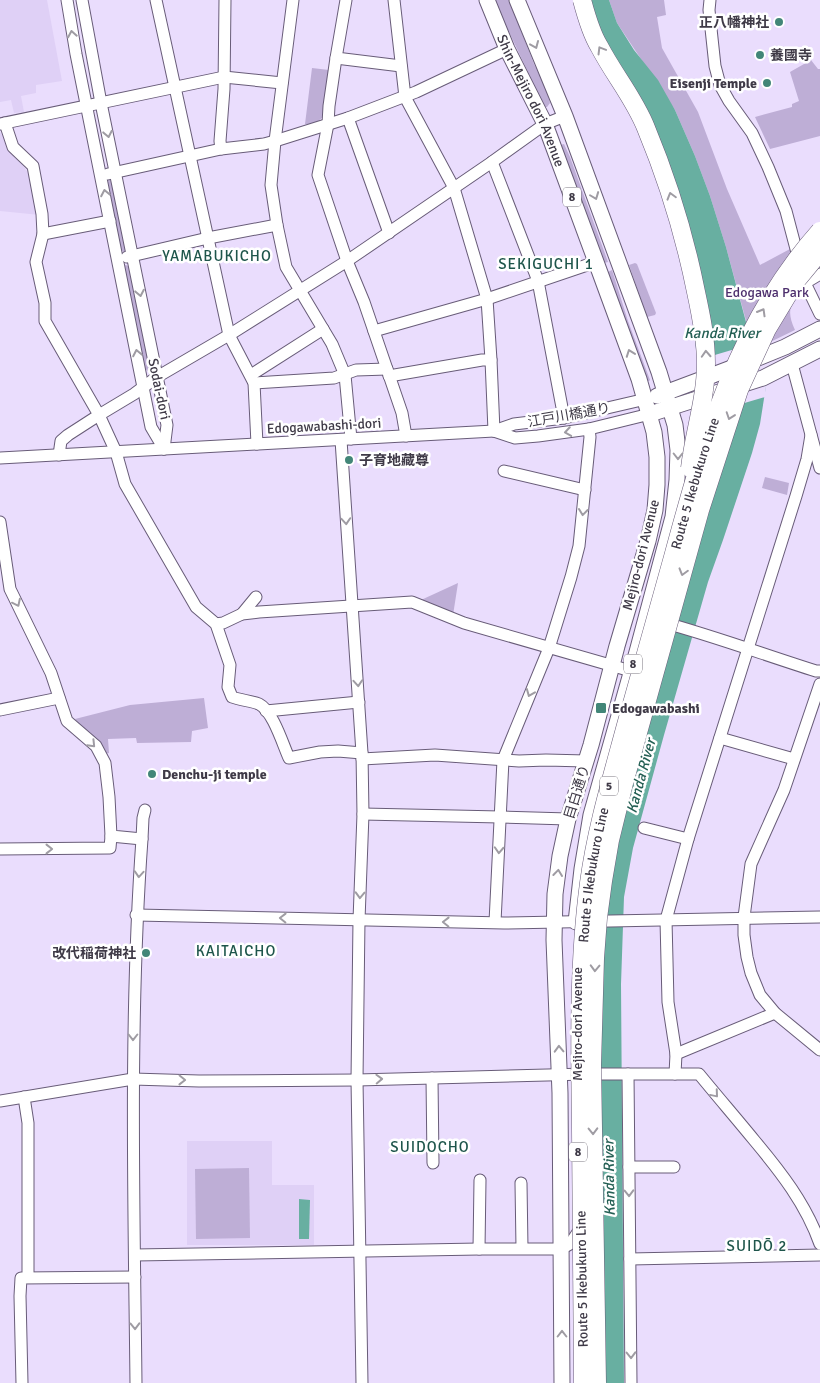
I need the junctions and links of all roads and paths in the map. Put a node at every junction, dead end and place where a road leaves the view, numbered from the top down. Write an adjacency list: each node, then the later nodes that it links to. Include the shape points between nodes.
1 (67, 0): 20 (street, Sodai-dori, one-way to 1)
2 (82, 0): 19 (street, Sodai-dori)
3 (156, 0): 17 (street)
4 (225, 0): 15 (street)
5 (293, 0): 16 (street)
6 (346, 0): 13 (street)
7 (394, 0): 14 (street)
8 (487, 0): 12 (main road, Shin-Mejiro dori Avenue / 8)
9 (517, 0): 21 (main road, Shin-Mejiro dori Avenue / 8, one-way to 21)
10 (582, 0): 80 (highway, one-way to 10, bridge, via 706,363 703,323 668,187 646,128 598,45)
11 (710, 0): 46 (street, via 715,66 720,85 752,133 771,176 786,211)
12 (508, 49): 18 (street); 25 (main road, Shin-Mejiro dori Avenue / 8)
13 (336, 58): 14 (street); 24 (street)
14 (401, 66): 18 (street)
15 (224, 77): 16 (street); 17 (street); 27 (street)
16 (282, 83): 26 (street)
17 (175, 88): 19 (street); 28 (street)
18 (405, 97): 22 (street); 32 (street)
19 (101, 103): 20 (street); 30 (street, Sodai-dori, one-way to 30)
20 (87, 106): 23 (street); 31 (street, Sodai-dori)
21 (565, 116): 25 (street); 62 (main road, Shin-Mejiro dori Avenue / 8, one-way to 62)
22 (348, 118): 24 (street); 36 (street)
23 (3, 123): 37 (street, via 13,147 33,166)
24 (328, 124): 26 (street); 42 (street, via 318,175)
25 (544, 124): 29 (street); 43 (main road, Shin-Mejiro dori Avenue / 8)
26 (275, 141): 27 (street); 34 (street, via 271,185)
27 (221, 149): 28 (street)
28 (190, 157): 30 (street); 38 (street)
29 (492, 162): 32 (street); 45 (street)
30 (116, 173): 31 (street); 40 (street, Sodai-dori)
31 (101, 175): 33 (street, Sodai-dori, one-way to 31)
32 (454, 188): 36 (street); 48 (street)
33 (110, 221): 37 (street); 41 (street, Sodai-dori)
34 (277, 225): 38 (street); 47 (street, via 286,267)
35 (820, 231): 80 (highway, Route 5 Ikebukuro Line / 5, one-way to 35, bridge, via 727,384 745,344 786,273)
36 (389, 233): 42 (street)
37 (43, 234): 65 (street, via 36,262 45,303 45,321)
38 (208, 238): 40 (street); 53 (street)
39 (820, 252): 155 (highway, Route 5 Ikebukuro Line / 5, one-way to 155, bridge, via 796,281 767,329 739,390 700,510 610,840 598,918 592,1066)
40 (132, 256): 41 (street); 59 (street, Sodai-dori, one-way to 59)
41 (118, 259): 61 (street, Sodai-dori, one-way to 41)
42 (347, 261): 47 (street); 52 (street)
43 (596, 262): 45 (street); 63 (main road, Shin-Mejiro dori Avenue / 8, one-way to 43)
44 (820, 274): 46 (street)
45 (538, 281): 48 (street); 66 (street)
46 (805, 283): 49 (street)
47 (300, 290): 50 (street); 53 (street)
48 (487, 299): 52 (street); 55 (street)
49 (820, 314)
50 (323, 329): 58 (street); 60 (street)
51 (820, 329): 62 (main road, bridge, via 785,347)
52 (374, 330): 57 (street)
53 (229, 336): 59 (street); 60 (street)
54 (820, 349): 56 (main road)
55 (492, 360): 57 (street); 68 (street)
56 (792, 364): 64 (main road, bridge, via 763,378); 69 (street)
57 (388, 373): 58 (street, via 356,370); 70 (street, via 404,419)
58 (345, 375): 60 (street, via 334,378); 71 (street)
59 (157, 377): 61 (street); 73 (street, Sodai-dori, via 167,425)
60 (252, 379): 72 (street)
61 (144, 387): 65 (street); 73 (street, Sodai-dori, via 151,427)
62 (666, 393): 63 (main road); 64 (main road, Mejiro-dori Avenue / 8)
63 (648, 407): 64 (main road); 66 (street, Edogawabashi-dori); 67 (street, 江戸川橋通り); 90 (main road, Mejiro-dori Avenue / 8, via 657,457 654,510)
64 (670, 408): 86 (main road, Mejiro-dori Avenue / 8, one-way to 86, via 678,450 677,480)
65 (99, 415): 74 (street); 75 (street, via 61,441)
66 (564, 418): 68 (street, Edogawabashi-dori, via 514,424)
67 (589, 429): 68 (street, 江戸川橋通り, one-way to 68, via 515,438); 79 (street)
68 (494, 431): 70 (street, Edogawabashi-dori)
69 (811, 435): 77 (street); 89 (street, via 802,477)
70 (406, 436): 71 (street, Edogawabashi-dori)
71 (346, 439): 72 (street, Edogawabashi-dori); 84 (street, one-way to 84)
72 (257, 444): 73 (street, Edogawabashi-dori)
73 (164, 449): 74 (street, Edogawabashi-dori)
74 (116, 452): 75 (street, Edogawabashi-dori); 87 (street, via 125,484 193,601)
75 (59, 455): 76 (street, Edogawabashi-dori)
76 (0, 458)
77 (820, 467)
78 (504, 471): 79 (street)
79 (585, 490): 88 (street, one-way to 88, via 579,546)
80 (687, 506): 154 (highway, Route 5 Ikebukuro Line / 5, bridge, via 610,784 591,871 585,918 580,1059)
81 (0, 522): 82 (street)
82 (5, 585): 94 (street, one-way to 94, via 10,589 51,674)
83 (256, 597): 85 (street)
84 (353, 607): 85 (street); 88 (street, via 412,602 464,623); 95 (street, one-way to 95)
85 (242, 614): 87 (street)
86 (653, 619): 89 (street); 91 (main road, Mejiro-dori Avenue / 8)
87 (216, 624): 97 (street, via 230,665 228,687 232,697 260,705)
88 (549, 648): 90 (street); 100 (street, one-way to 100)
89 (748, 649): 92 (street); 98 (street)
90 (612, 665): 91 (street); 102 (main road, 目白通り / 8)
91 (631, 671): 117 (main road, Mejiro-dori Avenue / 8, via 591,815 582,869)
92 (820, 671)
93 (820, 684): 101 (street)
94 (59, 698): 96 (street); 108 (street, one-way to 108, via 67,721 96,746 105,763)
95 (359, 702): 97 (street); 99 (street)
96 (0, 710)
97 (266, 711): 99 (street, via 289,758 338,751)
98 (720, 738): 101 (street); 110 (street)
99 (362, 756): 100 (street, via 435,755); 104 (street)
100 (503, 760): 102 (street); 105 (street)
101 (794, 760): 113 (street, via 752,864)
102 (586, 761): 106 (main road, 目白通り / 8)
103 (145, 810): 109 (street)
104 (363, 814): 105 (street); 115 (street, one-way to 115)
105 (500, 817): 106 (street); 118 (street, one-way to 118)
106 (568, 819): 119 (main road, 目白通り / 8, one-way to 106, via 560,856)
107 (644, 828): 110 (street)
108 (111, 836): 109 (street); 111 (street, one-way to 108, via 110,848)
109 (142, 839): 112 (street, one-way to 112)
110 (688, 839): 116 (street)
111 (0, 849)
112 (136, 915): 115 (street, one-way to 112); 128 (street, one-way to 128)
113 (744, 917): 114 (street); 116 (street); 120 (street, via 751,973 760,995)
114 (820, 917)
115 (359, 920): 118 (street, one-way to 115); 129 (street)
116 (666, 920): 117 (street); 122 (street, via 668,1002)
117 (584, 921): 119 (street); 124 (main road, Mejiro-dori Avenue / 8)
118 (495, 922): 119 (street)
119 (554, 922): 123 (main road, Mejiro-dori Avenue / 8, one-way to 119)
120 (775, 1013): 121 (street); 122 (street)
121 (820, 1050)
122 (676, 1054): 126 (street)
123 (559, 1074): 124 (street); 127 (street); 142 (main road, Mejiro-dori Avenue / 8)
124 (582, 1074): 125 (street); 138 (main road, Mejiro-dori Avenue / 8)
125 (626, 1074): 126 (street); 133 (street)
126 (675, 1074): 137 (street, one-way to 137, via 699,1074)
127 (432, 1078): 129 (street, one-way to 127); 132 (street)
128 (133, 1079): 129 (street, one-way to 129); 130 (street); 144 (street)
129 (357, 1080): 143 (street)
130 (24, 1098): 131 (street); 147 (street, via 28,1123)
131 (0, 1101)
132 (433, 1163)
133 (629, 1167): 134 (street); 146 (street, one-way to 146)
134 (674, 1167)
135 (480, 1180): 141 (street)
136 (521, 1183): 140 (street)
137 (815, 1217): 139 (street)
138 (578, 1232): 142 (street, via 570,1244); 153 (main road, Mejiro-dori Avenue / 8)
139 (820, 1244)
140 (522, 1248): 141 (street); 142 (street)
141 (479, 1249): 143 (street)
142 (561, 1249): 152 (main road, Mejiro-dori Avenue / 8, one-way to 142)
143 (360, 1251): 144 (street); 151 (street)
144 (134, 1255): 148 (street)
145 (820, 1255): 146 (street)
146 (630, 1259): 156 (street, one-way to 156)
147 (28, 1277): 148 (street); 149 (street, via 21,1278)
148 (135, 1277): 150 (street, one-way to 150)
149 (22, 1383)
150 (136, 1383)
151 (362, 1383)
152 (562, 1383)
153 (579, 1383)
154 (584, 1383)
155 (596, 1383)
156 (631, 1383)

